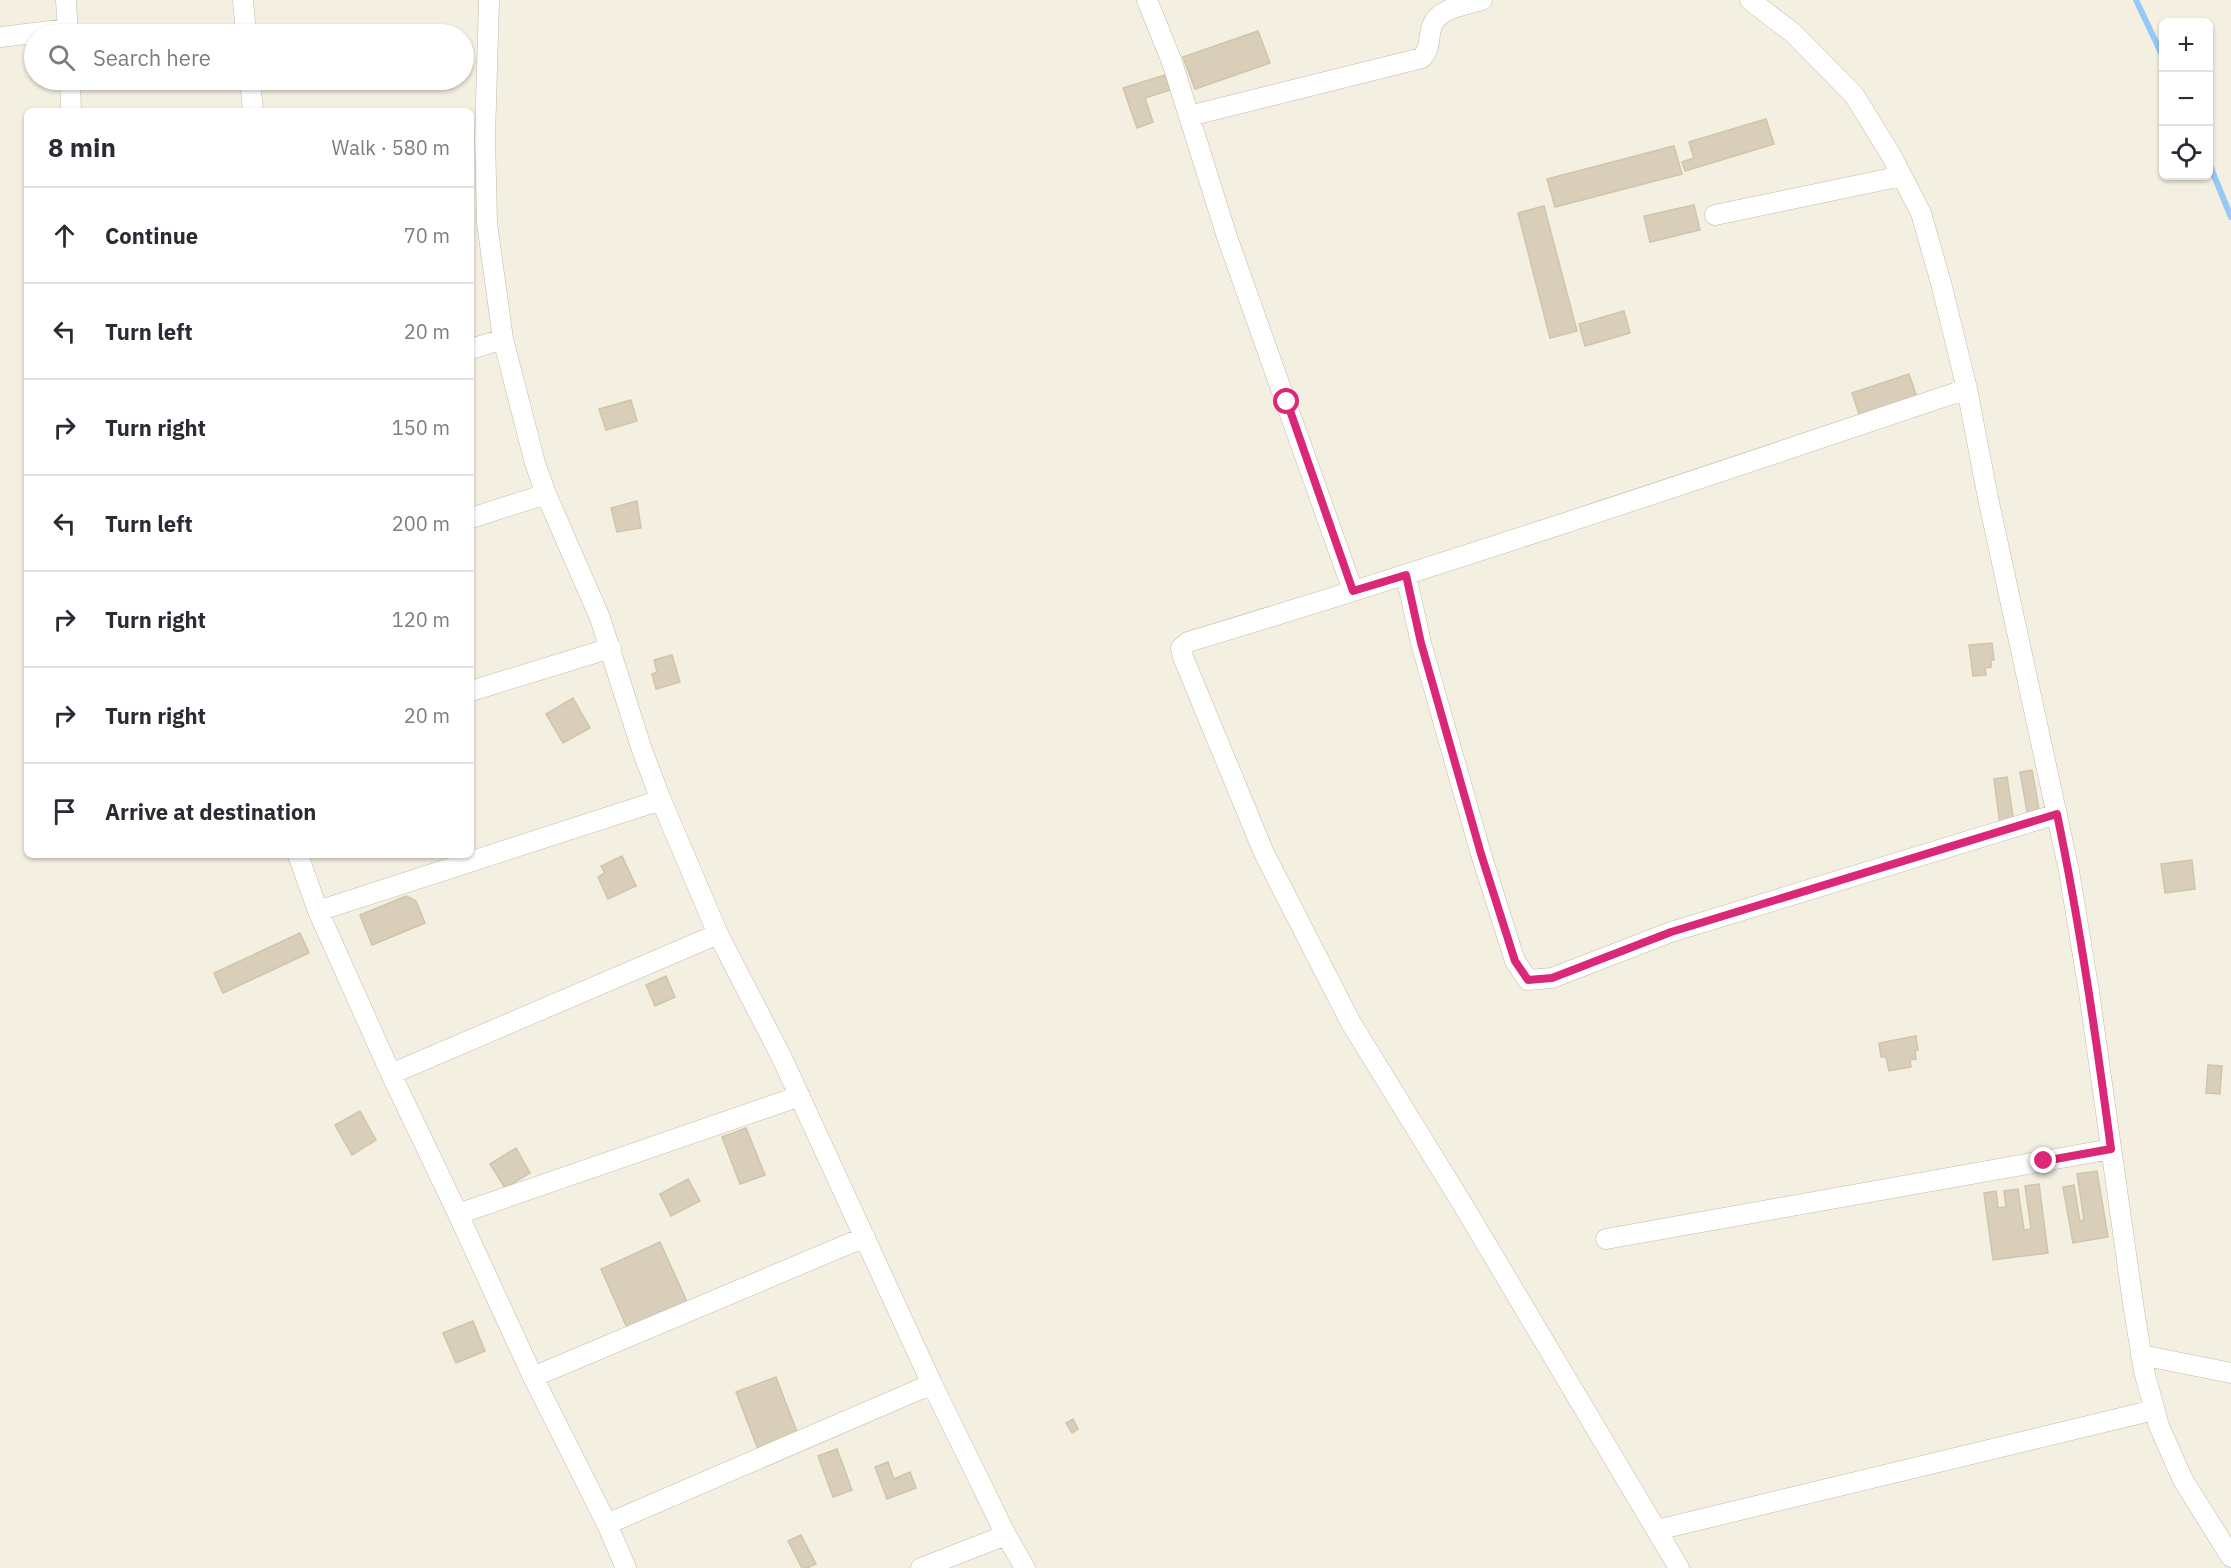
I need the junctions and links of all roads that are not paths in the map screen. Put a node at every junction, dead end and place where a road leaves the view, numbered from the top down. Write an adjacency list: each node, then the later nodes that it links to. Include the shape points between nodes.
1 (66, 0): 7 (street)
2 (243, 0): 8 (street)
3 (489, 0): 16 (street)
4 (1147, 0): 15 (street)
5 (1482, 0): 15 (street, via 1441,14 1432,25 1430,48 1422,58)
6 (1750, 0): 17 (street, via 1793,33 1854,94)
7 (68, 24)
8 (245, 24)
9 (24, 35): 10 (street)
10 (0, 37)
11 (70, 90): 13 (street)
12 (251, 90): 14 (street)
13 (71, 108)
14 (253, 108)
15 (1189, 116): 25 (street, via 1227,237)
16 (478, 140): 19 (street)
17 (1902, 176): 18 (street); 21 (street, via 1921,213)
18 (1715, 215)
19 (503, 339): 20 (street); 22 (street)
20 (474, 348)
21 (1967, 389): 24 (street); 29 (street)
22 (546, 494): 23 (street); 26 (street)
23 (474, 517)
24 (1406, 575): 25 (street); 29 (street, via 1421,643 1481,854 1515,961 1528,980 1552,978 1671,932)
25 (1353, 591): 45 (street, via 1188,642 1181,648 1183,657 1264,853 1351,1023)
26 (611, 648): 27 (street); 28 (street)
27 (474, 690)
28 (661, 800): 31 (street); 32 (street)
29 (2057, 814): 35 (street, via 2089,992)
30 (299, 858): 31 (street)
31 (318, 911): 33 (street)
32 (718, 934): 33 (street); 34 (street)
33 (390, 1074): 36 (street)
34 (800, 1096): 36 (street); 37 (street)
35 (2111, 1149): 38 (street); 39 (street)
36 (458, 1214): 41 (street)
37 (865, 1237): 41 (street); 42 (street)
38 (1606, 1239)
39 (2142, 1354): 40 (street); 43 (street)
40 (2231, 1373)
41 (533, 1377): 44 (street)
42 (932, 1384): 44 (street); 46 (street)
43 (2154, 1410): 45 (street); 47 (street, via 2183,1480)
44 (607, 1524): 49 (street)
45 (1657, 1530): 52 (street)
46 (1006, 1535): 50 (street); 51 (street)
47 (2231, 1557)
48 (2231, 1564): 53 (street)
49 (626, 1568)
50 (921, 1568)
51 (1025, 1568)
52 (1679, 1568)
53 (2223, 1568)

